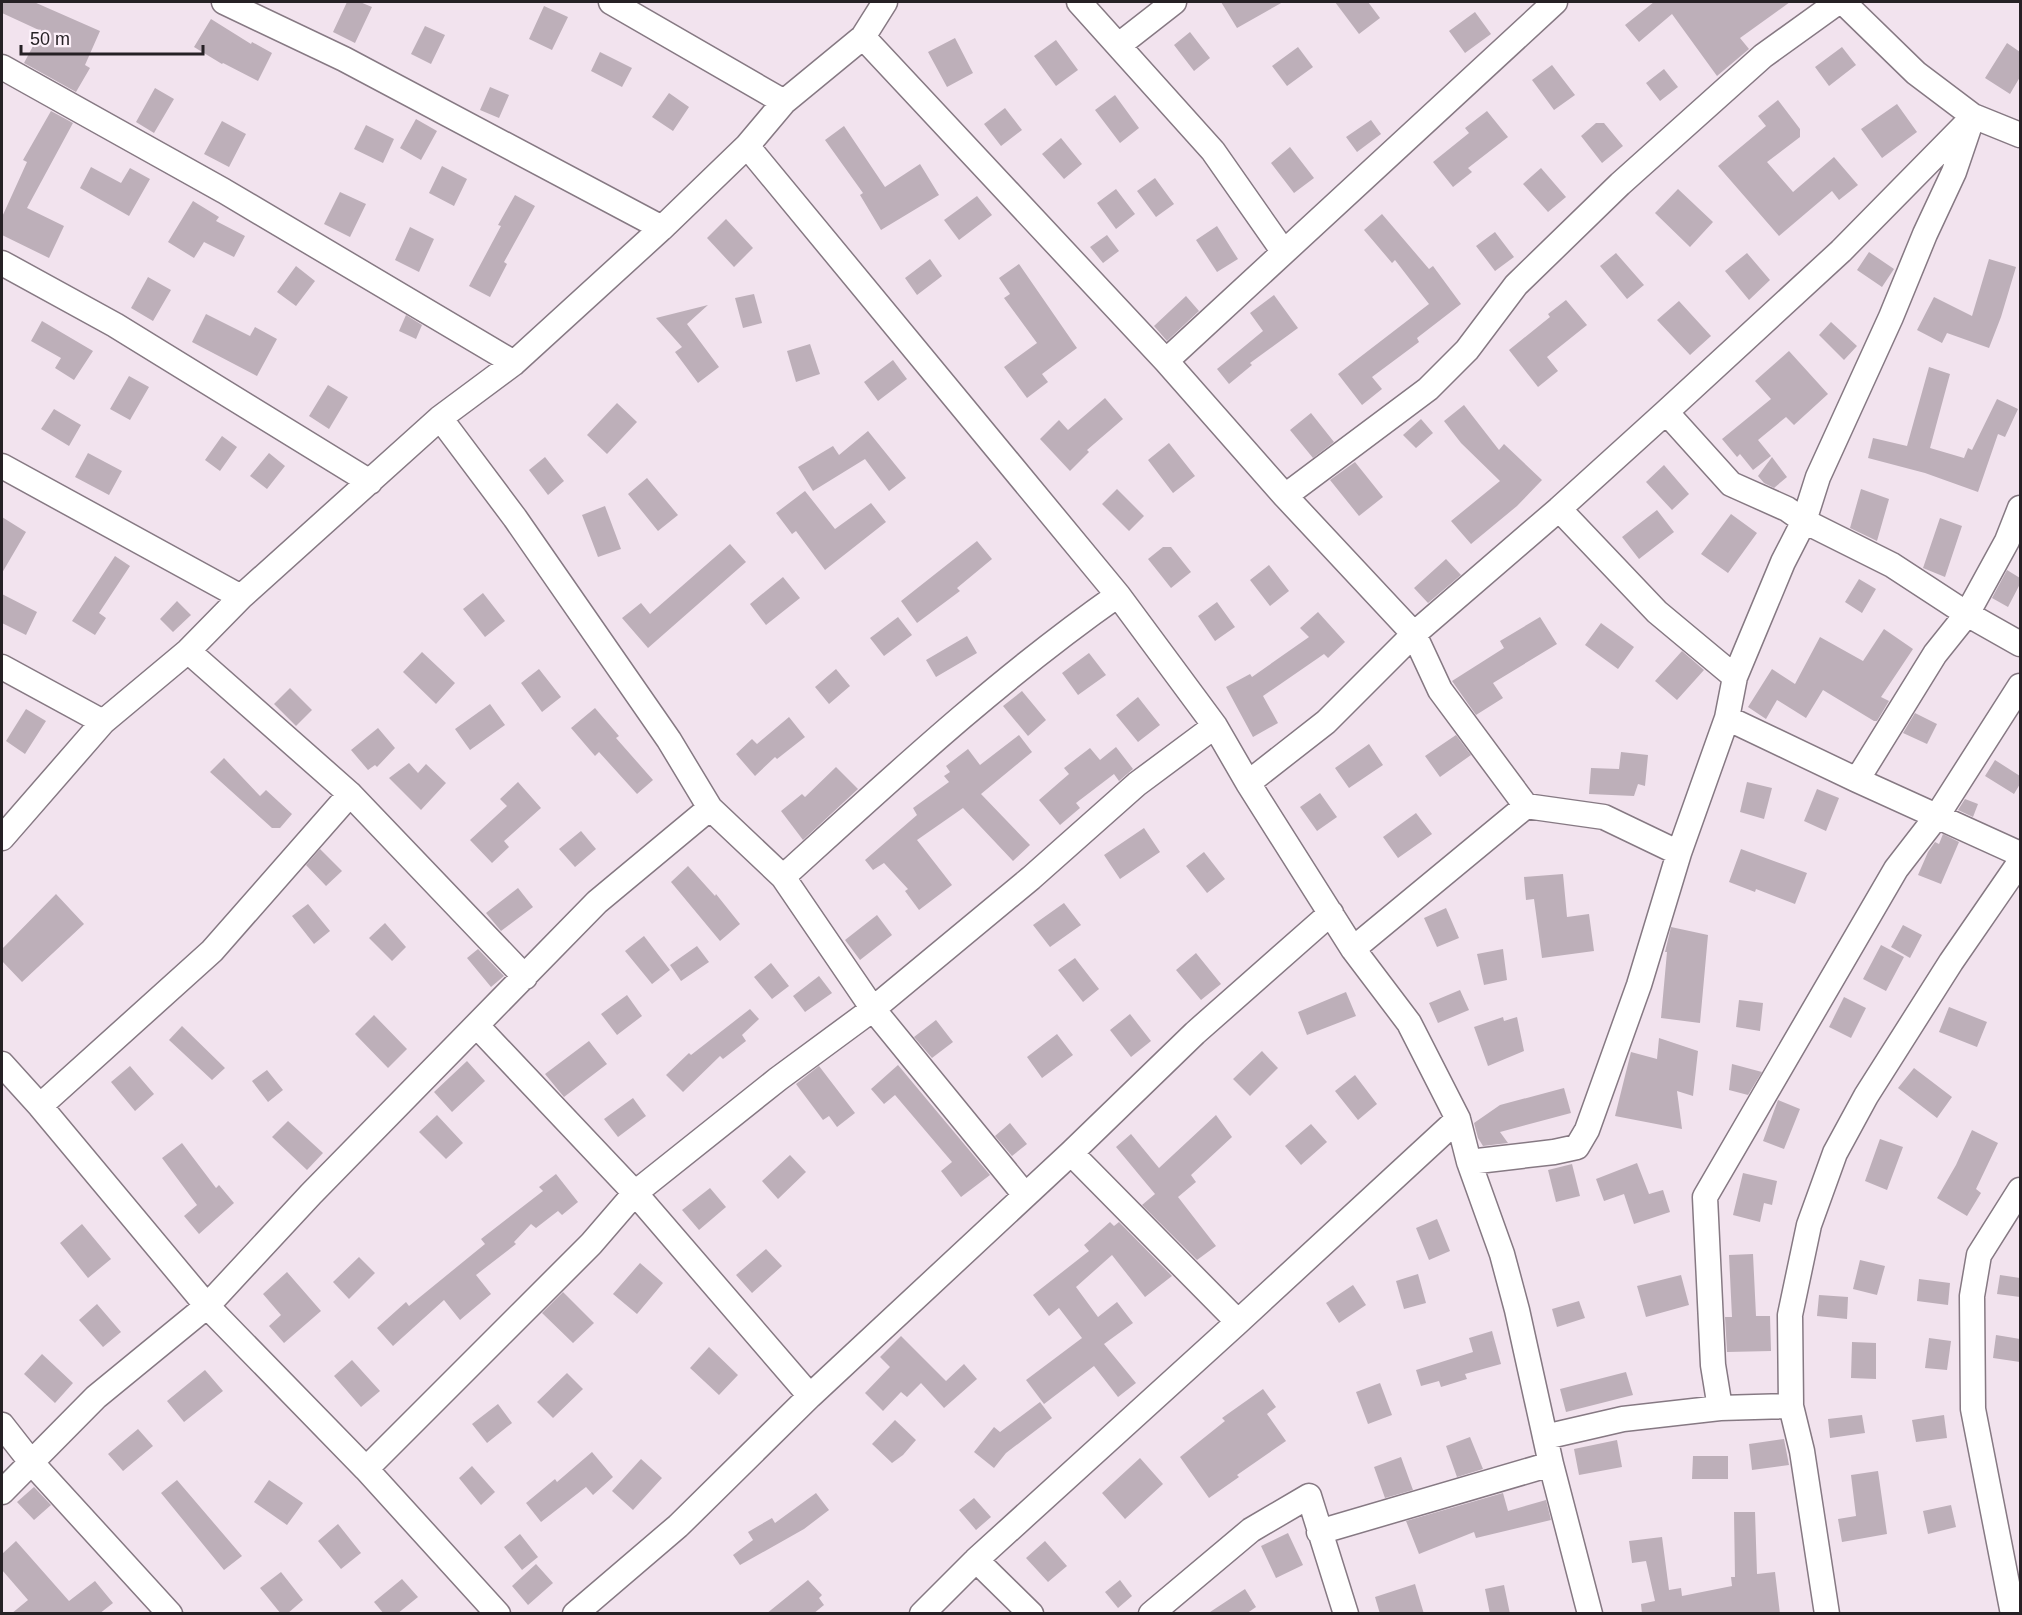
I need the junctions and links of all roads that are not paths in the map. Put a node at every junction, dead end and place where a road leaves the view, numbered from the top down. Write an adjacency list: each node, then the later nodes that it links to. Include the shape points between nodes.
1 (224, 2): 15 (street, via 344,59)
2 (611, 2): 11 (street)
3 (885, 2): 8 (street)
4 (1079, 2): 9 (street)
5 (1174, 2): 9 (street)
6 (1555, 2): 16 (street)
7 (1840, 2): 12 (street, via 1916,73); 24 (street, via 1763,56 1620,184 1516,285 1467,350 1428,389)
8 (863, 37): 11 (street); 18 (street)
9 (1119, 45): 16 (street, via 1213,151)
10 (2, 67): 19 (street, via 224,191)
11 (784, 102): 14 (street)
12 (1974, 116): 13 (street); 20 (street, via 1841,251); 27 (street, via 1954,172 1818,477)
13 (2020, 135)
14 (747, 146): 15 (street); 28 (street)
15 (662, 228): 19 (street)
16 (1283, 251): 18 (street)
17 (2, 263): 23 (street, via 115,326)
18 (1166, 361): 24 (street)
19 (514, 363): 21 (street)
20 (1666, 412): 26 (street); 27 (street, via 1731,484)
21 (440, 418): 23 (street); 44 (street, via 515,518 669,740)
22 (2, 466): 29 (street)
23 (370, 482): 29 (street)
24 (1285, 496): 31 (street)
25 (2020, 508): 30 (street, via 2007,541)
26 (1559, 509): 31 (street); 35 (street, via 1657,612)
27 (1804, 520): 30 (street, via 1892,565); 35 (street)
28 (1118, 595): 39 (street); 50 (street, via 1064,633 925,748)
29 (241, 597): 33 (street)
30 (1967, 614): 32 (street); 40 (street, via 1935,654)
31 (1414, 634): 41 (street, via 1326,722); 43 (street, via 1440,690)
32 (2020, 644)
33 (188, 651): 38 (street); 42 (street)
34 (2, 667): 38 (street)
35 (1735, 677): 37 (street)
36 (2020, 686): 45 (street)
37 (1727, 718): 40 (street); 47 (street)
38 (103, 722): 46 (street)
39 (1215, 726): 41 (street); 54 (street, via 1137,784)
40 (1857, 780): 45 (street)
41 (1248, 783): 51 (street)
42 (350, 794): 53 (street); 57 (street, via 212,951)
43 (1526, 806): 47 (street, via 1604,817); 52 (street)
44 (710, 808): 50 (street); 53 (street, via 597,902)
45 (1937, 816): 48 (street); 68 (street, via 1896,869 1704,1197 1713,1365)
46 (2, 838)
47 (1679, 853): 60 (street, via 1639,986 1587,1130 1577,1147)
48 (2020, 854)
49 (2020, 862): 67 (street, via 1951,962 1866,1096 1835,1153 1809,1225 1790,1315)
50 (783, 877): 54 (street)
51 (1331, 913): 52 (street); 59 (street, via 1196,1033)
52 (1353, 950): 58 (street, via 1409,1023)
53 (525, 977): 55 (street)
54 (873, 1009): 62 (street); 63 (street)
55 (477, 1026): 62 (street); 64 (street)
56 (2, 1064): 57 (street)
57 (40, 1106): 64 (street)
58 (1458, 1119): 60 (street); 65 (street)
59 (1071, 1153): 63 (street); 65 (street)
60 (1469, 1162): 70 (street, via 1518,1310)
61 (2020, 1190): 86 (street, via 1979,1254 1972,1296 1974,1409)
62 (635, 1193): 66 (street); 73 (street, via 591,1244)
63 (1025, 1195): 66 (street)
64 (207, 1306): 71 (street, via 96,1397); 73 (street)
65 (1238, 1322): 76 (street)
66 (810, 1396): 79 (street, via 678,1526)
67 (1791, 1406): 68 (street); 85 (street, via 1802,1451)
68 (1720, 1408): 70 (street, via 1623,1419)
69 (2, 1425): 71 (street)
70 (1545, 1437): 72 (street)
71 (31, 1462): 74 (street); 77 (street)
72 (1551, 1464): 75 (street); 84 (street)
73 (366, 1469): 78 (street)
74 (2, 1492)
75 (1319, 1532): 82 (street, via 1309,1496 1251,1530); 83 (street)
76 (976, 1560): 80 (street); 81 (street)
77 (170, 1614)
78 (498, 1614)
79 (575, 1614)
80 (922, 1614)
81 (1031, 1614)
82 (1151, 1614)
83 (1346, 1614)
84 (1590, 1614)
85 (1827, 1614)
86 (2013, 1614)

